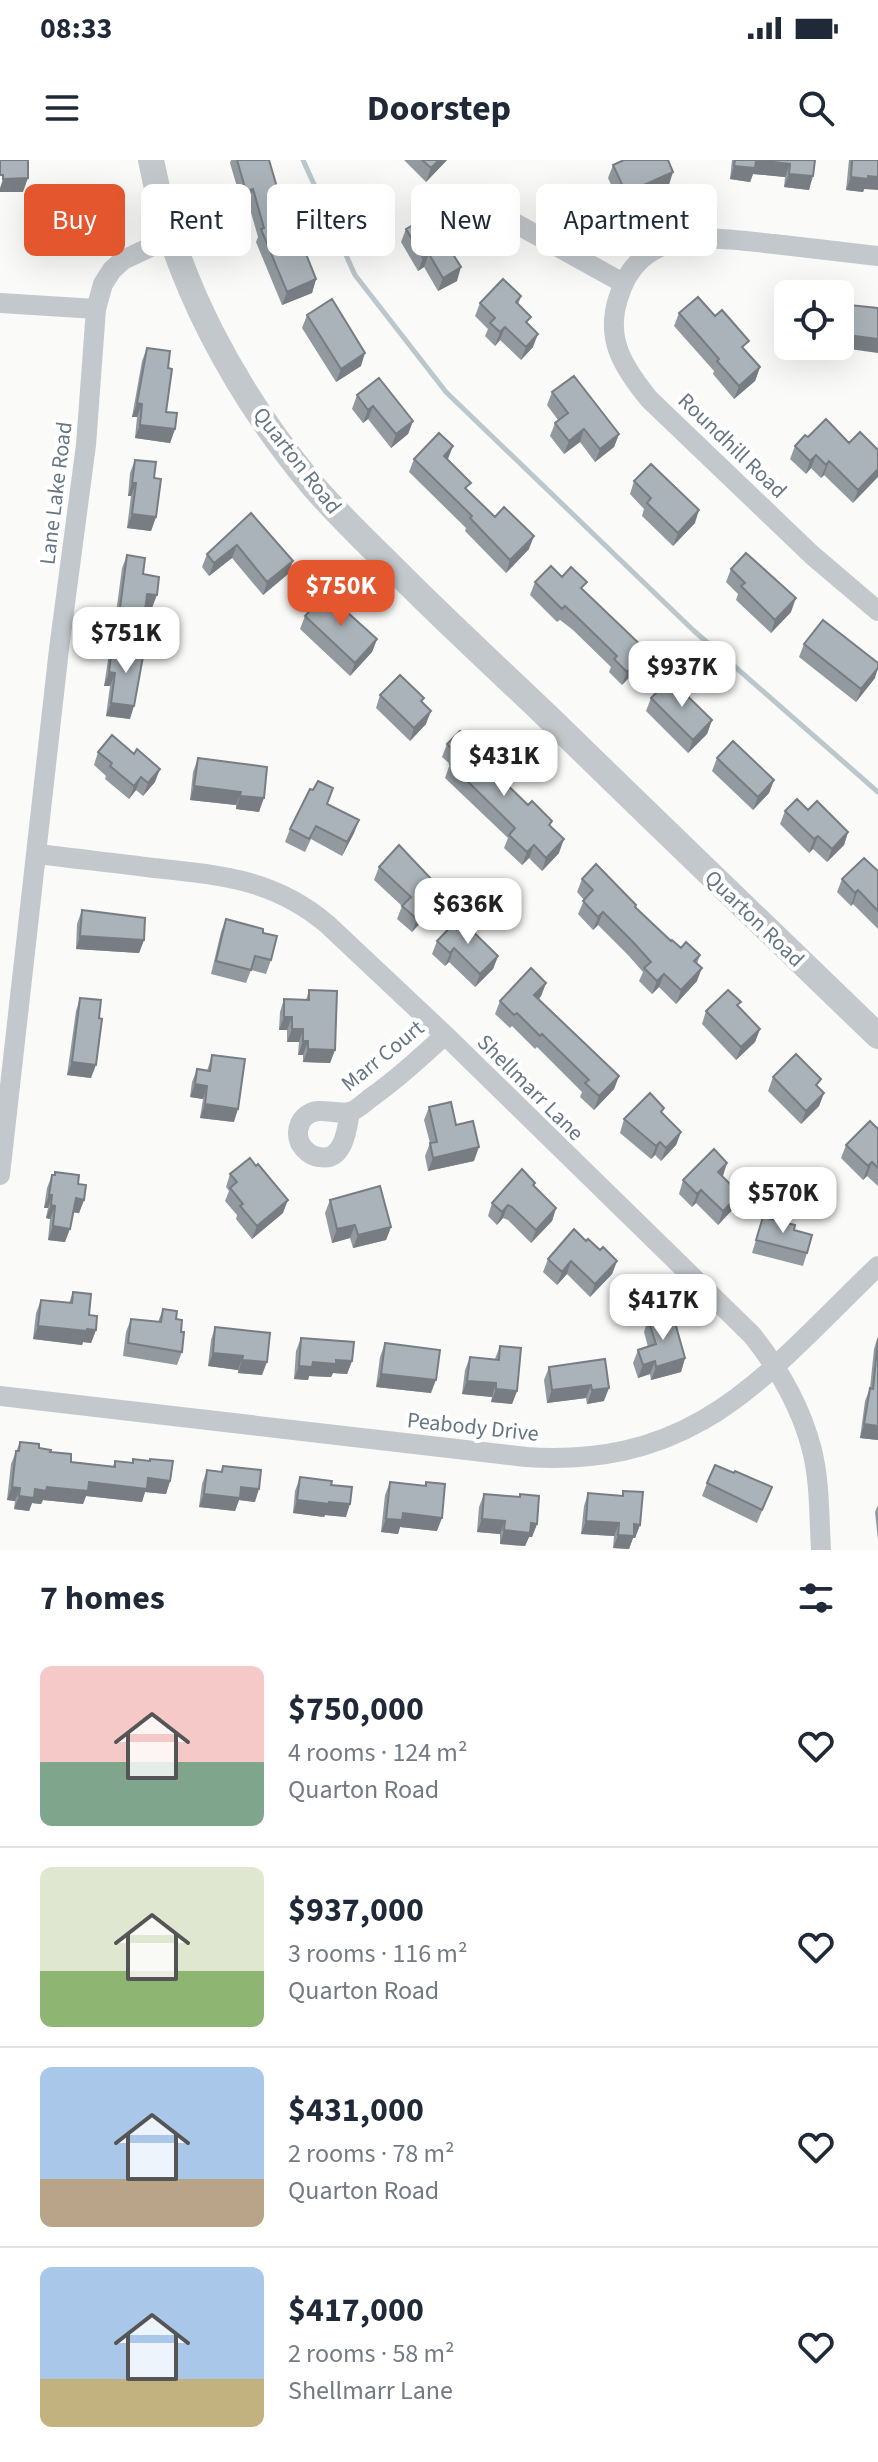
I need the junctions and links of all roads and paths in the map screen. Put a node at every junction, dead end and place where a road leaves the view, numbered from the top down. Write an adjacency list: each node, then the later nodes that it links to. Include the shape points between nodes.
1 (151, 160): 2 (street, Quarton Road)
2 (158, 184)
3 (520, 226): 7 (street)
4 (141, 252): 9 (street, Lane Lake Road, via 112,270)
5 (179, 256): 13 (street, Quarton Road, via 200,308 245,392 316,489)
6 (878, 256): 7 (street, via 695,238 655,250)
7 (623, 283): 10 (street, Roundhill Road, via 613,324 628,373 812,555)
8 (0, 303): 9 (street)
9 (96, 309): 11 (street, Lane Lake Road, via 86,445)
10 (878, 611)
11 (38, 854): 12 (street, Shellmarr Lane, via 217,875 277,891 311,910); 15 (street, Lane Lake Road)
12 (445, 1035): 14 (street, Marr Court); 18 (street, Shellmarr Lane, via 752,1335)
13 (878, 1036)
14 (350, 1112)
15 (0, 1169): 16 (street, Lane Lake Road)
16 (0, 1175)
17 (878, 1266): 18 (street, Peabody Drive)
18 (776, 1366): 19 (street, Peabody Drive, via 737,1399 673,1436 621,1452 553,1459); 20 (street, Shellmarr Lane, via 812,1451)
19 (0, 1396)
20 (821, 1550)

